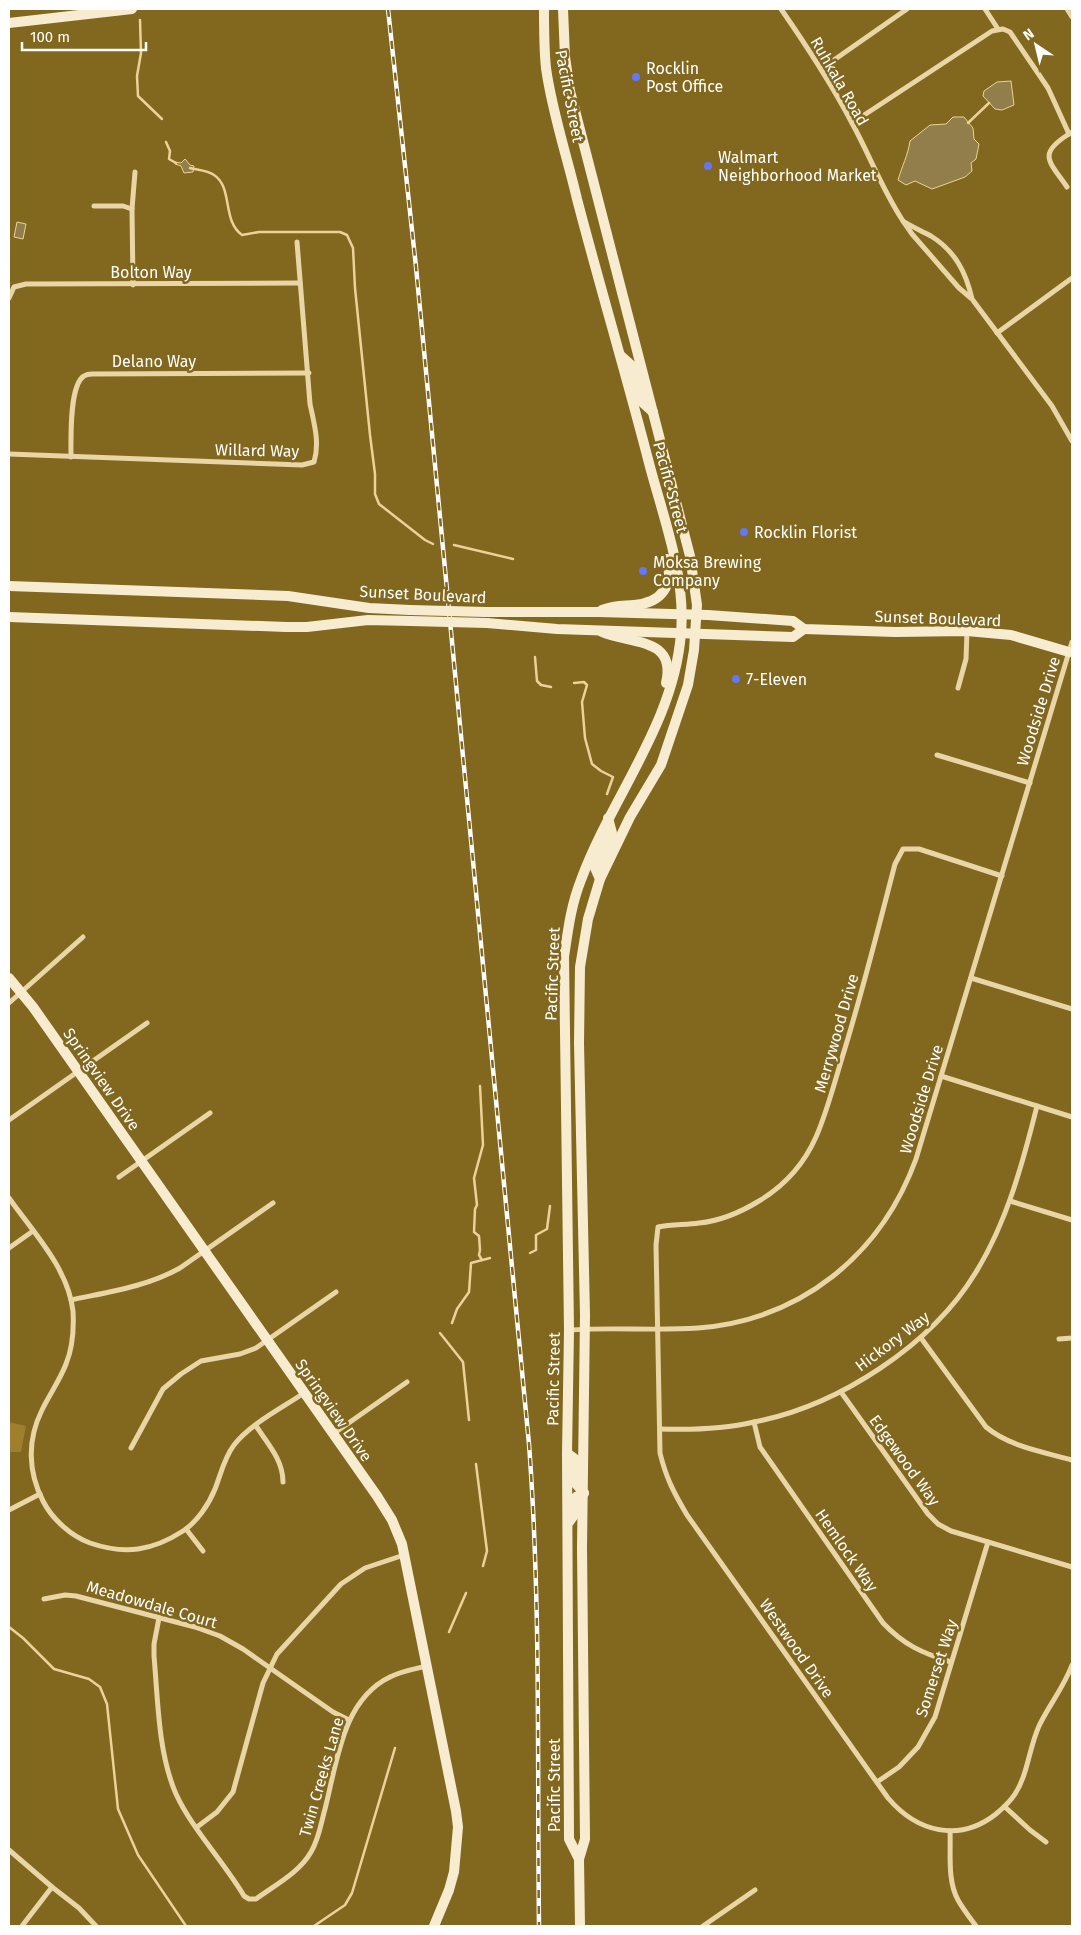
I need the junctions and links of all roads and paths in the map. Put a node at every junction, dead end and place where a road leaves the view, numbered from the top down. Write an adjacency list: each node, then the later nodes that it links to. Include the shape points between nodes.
1 (132, 9): 9 (main road)
2 (544, 9): 26 (main road, Pacific Street, via 546,68 552,101)
3 (563, 9): 28 (main road, Pacific Street, via 570,91)
4 (780, 9): 11 (street, Ruhkala Road)
5 (907, 9): 11 (street)
6 (985, 9): 10 (street)
7 (1067, 9): 8 (street)
8 (1072, 17)
9 (9, 23)
10 (998, 29): 12 (street); 13 (street, via 1010,32 1043,80)
11 (821, 69): 12 (street, Ruhkala Road)
12 (852, 124): 18 (street, Ruhkala Road, via 889,199)
13 (1071, 133): 15 (street, via 1055,143 1049,156 1050,163)
14 (135, 172): 17 (street)
15 (1067, 187)
16 (94, 206): 17 (street)
17 (132, 209): 22 (street)
18 (904, 221): 24 (street, Ruhkala Road, via 959,288); 24 (street, Ruhkala Road, via 952,253 966,277)
19 (297, 242): 21 (street, Willard Way)
20 (1072, 278): 25 (street)
21 (300, 283): 22 (street, Bolton Way); 27 (street, Willard Way)
22 (133, 285): 23 (street, Bolton Way, via 26,284 14,287)
23 (9, 298)
24 (972, 299): 25 (street, Ruhkala Road)
25 (997, 333): 29 (street, Ruhkala Road, via 1052,406)
26 (621, 355): 28 (main road, via 631,364 642,402); 32 (main road, Pacific Street)
27 (308, 373): 31 (street, Delano Way, via 84,376 79,381 74,402); 31 (street, Willard Way, via 317,451 314,462 302,465)
28 (654, 412): 36 (main road, Pacific Street, via 695,578)
29 (1072, 439)
30 (9, 454): 31 (street, Willard Way)
31 (71, 457)
32 (663, 514): 34 (main road, via 660,528 670,577 665,589 654,600 644,604 614,606); 35 (main road, Pacific Street, via 676,568)
33 (9, 586): 34 (main road, Sunset Boulevard, bridge, via 288,596 369,608 410,610)
34 (598, 612): 35 (main road, Sunset Boulevard)
35 (681, 614): 36 (main road, Sunset Boulevard); 41 (main road, Pacific Street)
36 (697, 615): 38 (main road, Sunset Boulevard, via 793,621); 42 (main road, Pacific Street)
37 (9, 617): 39 (main road, Sunset Boulevard, bridge, via 286,626 368,620)
38 (804, 628): 40 (main road, Sunset Boulevard); 42 (main road, Sunset Boulevard, via 793,637)
39 (597, 630): 41 (main road, Sunset Boulevard); 45 (main road, via 614,638 632,639 654,647 667,664)
40 (967, 631): 43 (main road, Sunset Boulevard, via 1011,635); 44 (street, via 966,659)
41 (681, 633): 42 (main road, Sunset Boulevard); 45 (main road, Pacific Street)
42 (696, 634): 50 (main road, Pacific Street, via 688,685 661,765 630,817)
43 (1071, 647): 47 (street, Woodside Drive)
44 (958, 688)
45 (666, 700): 48 (main road, Pacific Street, via 639,764)
46 (937, 755): 47 (street)
47 (1030, 783): 49 (street, Woodside Drive)
48 (608, 818): 50 (main road, via 612,833 595,868); 52 (main road, Pacific Street, via 580,880)
49 (1002, 876): 55 (street, Woodside Drive); 74 (street, Merrywood Drive, via 919,849 903,848 895,864 827,1108 805,1156 793,1173 759,1202 720,1219)
50 (600, 879): 53 (main road, Pacific Street)
51 (84, 937): 56 (street)
52 (566, 942): 53 (main road); 61 (main road, Pacific Street)
53 (583, 944): 60 (main road, Pacific Street)
54 (9, 978): 56 (main road, Springview Drive)
55 (971, 978): 58 (street); 63 (street, Woodside Drive)
56 (21, 992): 57 (street); 62 (main road, Springview Drive)
57 (9, 1002)
58 (1072, 1009)
59 (147, 1023): 62 (street)
60 (579, 1043): 61 (main road); 80 (main road, Pacific Street)
61 (565, 1044): 82 (main road, Pacific Street)
62 (78, 1071): 67 (street); 68 (main road, Springview Drive)
63 (941, 1076): 64 (street); 81 (street, Woodside Drive, via 916,1159 897,1203 874,1237 844,1268 809,1293 762,1315 721,1325)
64 (1038, 1106): 66 (street); 71 (street, Hickory Way)
65 (210, 1114): 68 (street)
66 (1072, 1117)
67 (9, 1120)
68 (141, 1161): 69 (street); 77 (main road, Springview Drive)
69 (119, 1177)
70 (9, 1198): 75 (street)
71 (1010, 1201): 73 (street); 83 (street, Hickory Way, via 976,1272 953,1305)
72 (273, 1203): 77 (street)
73 (1072, 1220)
74 (658, 1227): 81 (street, Westwood Drive)
75 (33, 1231): 76 (street); 79 (street, via 61,1272)
76 (9, 1248)
77 (204, 1251): 79 (street, via 164,1277); 86 (main road, Springview Drive)
78 (336, 1292): 86 (street)
79 (71, 1300): 99 (street, via 73,1335 70,1350 32,1438 31,1466)
80 (585, 1329): 81 (street, Woodside Drive); 82 (street, Woodside Drive); 98 (main road, Pacific Street)
81 (657, 1329): 92 (street, Westwood Drive)
82 (569, 1330): 95 (main road, Pacific Street)
83 (921, 1338): 88 (street, Hickory Way); 96 (street, via 986,1427 997,1436)
84 (1072, 1338): 85 (street)
85 (1059, 1339)
86 (268, 1341): 89 (main road, Springview Drive); 94 (street, via 240,1354 201,1361 181,1374 163,1389)
87 (407, 1382): 93 (street)
88 (841, 1392): 90 (street, Hickory Way); 103 (street, Edgewood Way, via 928,1514 951,1531)
89 (304, 1393): 91 (street); 93 (main road, Springview Drive)
90 (754, 1422): 92 (street, Hickory Way, via 686,1430); 111 (street, Hemlock Way, via 760,1447 883,1623 912,1648)
91 (256, 1426): 97 (street, via 278,1458); 102 (street, via 234,1444 209,1502)
92 (660, 1429): 118 (street, Westwood Drive, via 660,1453 672,1492)
93 (333, 1434): 105 (main road, Springview Drive, via 386,1510 399,1533)
94 (131, 1448)
95 (567, 1453): 98 (main road, via 575,1459 576,1483); 101 (main road, Pacific Street)
96 (1072, 1460)
97 (283, 1482)
98 (584, 1492): 101 (main road, via 576,1497 574,1515); 109 (main road, Pacific Street)
99 (40, 1494): 100 (street); 102 (street, via 54,1517 73,1534 113,1550 142,1549 171,1539)
100 (9, 1510)
101 (568, 1523): 110 (main road, Pacific Street)
102 (186, 1529): 104 (street)
103 (988, 1542): 106 (street, Edgewood Way); 111 (street, Somerset Way)
104 (203, 1551)
105 (405, 1555): 113 (main road, Springview Drive); 114 (street, via 364,1568 341,1584)
106 (1072, 1567)
107 (44, 1598): 108 (street, Meadowdale Court, via 76,1596)
108 (159, 1618): 114 (street, Meadowdale Court, via 220,1636); 121 (street, Twin Creeks Lane, via 154,1656 164,1758 177,1796)
109 (584, 1626): 110 (main road, via 576,1630 573,1652); 117 (main road, Pacific Street)
110 (568, 1660): 115 (main road, Pacific Street)
111 (951, 1662): 118 (street, Somerset Way, via 940,1704 927,1734 899,1767)
112 (1072, 1665): 120 (street, Westwood Drive, via 1035,1735 1015,1795)
113 (427, 1666): 116 (street, Twin Creeks Lane, via 403,1672 380,1683 362,1699); 130 (main road, Springview Drive, via 458,1827 454,1872)
114 (269, 1667): 116 (street, Meadowdale Court); 121 (street, via 233,1792 217,1812)
115 (569, 1719): 117 (main road, via 575,1722 576,1750); 119 (main road, Pacific Street)
116 (349, 1720): 121 (street, Twin Creeks Lane, via 320,1831 311,1853 291,1874 256,1899 244,1896)
117 (584, 1758): 119 (main road, via 576,1765 576,1782); 125 (main road, Pacific Street, via 585,1839)
118 (877, 1782): 122 (street, Westwood Drive, via 909,1818 935,1829)
119 (569, 1790): 125 (main road, Pacific Street, via 569,1839)
120 (1005, 1807): 122 (street, Westwood Drive, via 978,1825); 123 (street)
121 (197, 1827)
122 (950, 1831): 133 (street, via 954,1891)
123 (1046, 1842)
124 (9, 1850): 126 (street)
125 (579, 1859): 131 (main road, Pacific Street)
126 (52, 1887): 128 (street); 129 (street)
127 (755, 1890): 132 (street)
128 (22, 1926)
129 (96, 1926)
130 (434, 1926)
131 (580, 1926)
132 (703, 1926)
133 (976, 1926)

